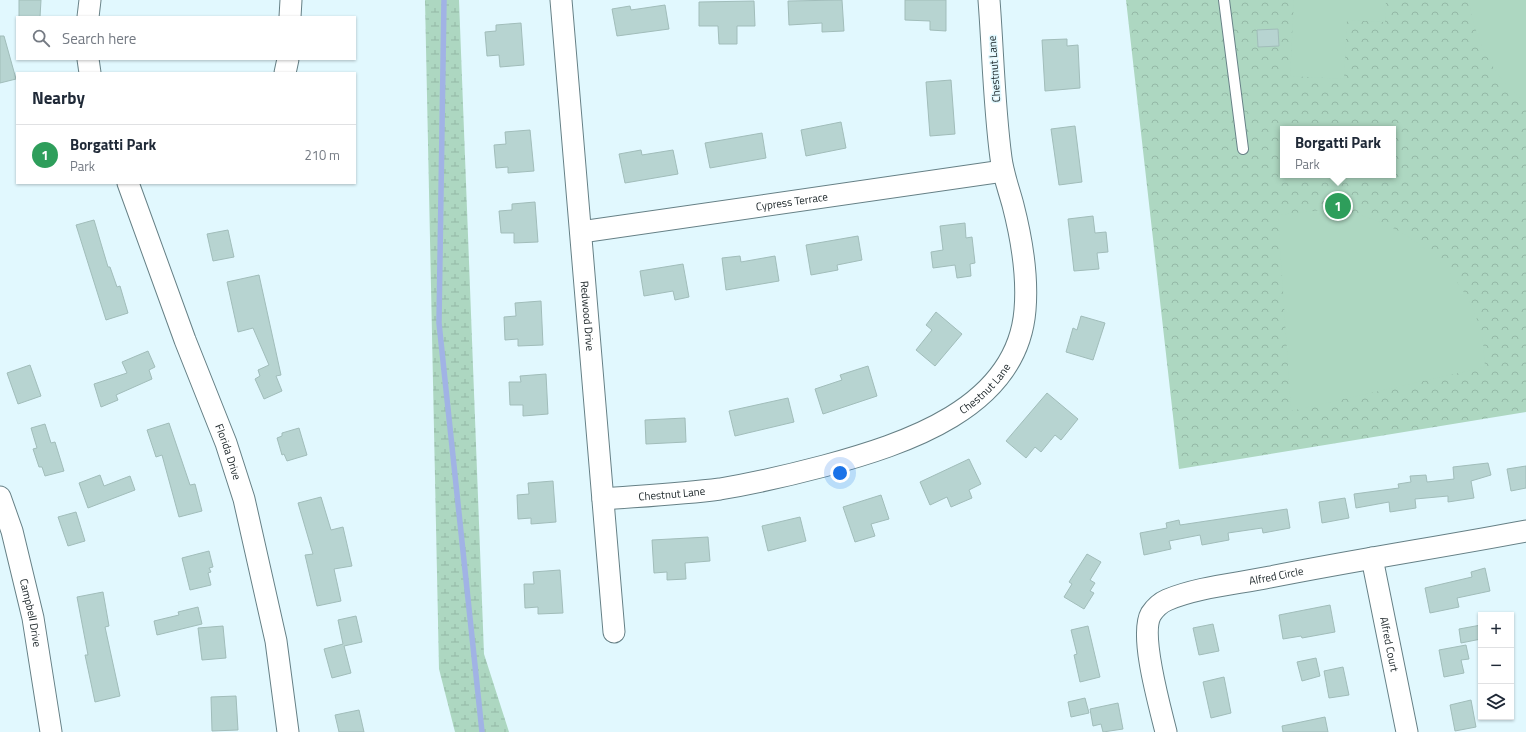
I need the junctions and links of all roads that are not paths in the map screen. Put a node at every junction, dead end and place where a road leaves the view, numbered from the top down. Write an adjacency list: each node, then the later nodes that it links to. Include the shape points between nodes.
1 (90, 0): 6 (street)
2 (291, 0): 7 (street)
3 (561, 0): 15 (street, Redwood Drive)
4 (989, 0): 13 (street, Chestnut Lane)
5 (1224, 0): 12 (lane)
6 (88, 16)
7 (290, 16)
8 (88, 60): 10 (street)
9 (288, 60): 11 (street)
10 (90, 72)
11 (285, 72)
12 (1243, 149)
13 (1003, 171): 15 (street, Cypress Terrace); 17 (street, Chestnut Lane, via 1025,262 1024,324 1019,342 1002,373 968,406 942,422 839,462 762,481 720,488)
14 (128, 184): 22 (street, Florida Drive, via 185,340 226,443 244,499 276,641)
15 (581, 232): 17 (street, Redwood Drive)
16 (0, 497): 21 (street, Campbell Drive, via 12,531 33,618)
17 (603, 499): 20 (street, Redwood Drive)
18 (1526, 532): 19 (street, Alfred Circle)
19 (1372, 558): 23 (street, Alfred Circle, via 1187,593 1157,607 1148,620 1147,631); 24 (street, Alfred Court)
20 (614, 632)
21 (51, 732)
22 (288, 732)
23 (1166, 732)
24 (1407, 732)

